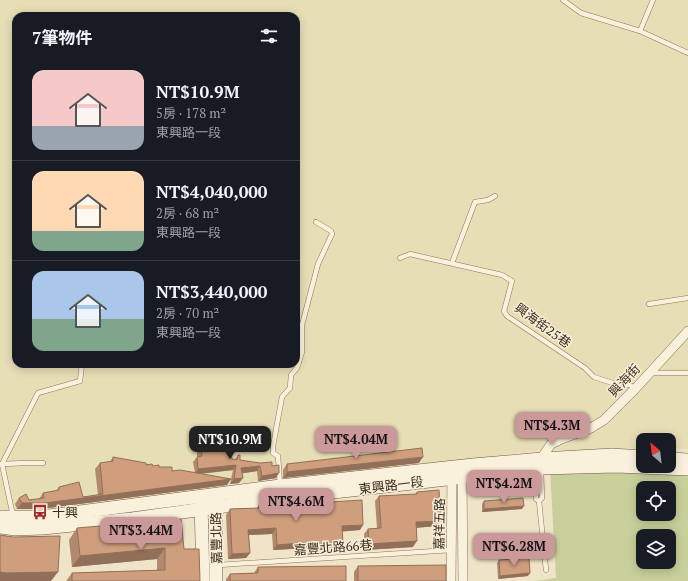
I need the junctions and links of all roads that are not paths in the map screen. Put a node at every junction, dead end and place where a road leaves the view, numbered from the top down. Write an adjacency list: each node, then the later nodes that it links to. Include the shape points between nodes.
1 (563, 0): 3 (lane, via 581,12)
2 (653, 0): 3 (lane)
3 (640, 31): 4 (lane)
4 (688, 53)
5 (495, 196): 8 (lane, via 475,202)
6 (316, 222): 12 (lane, via 332,234 318,264 302,325)
7 (400, 258): 8 (lane, 興海街25巷, via 410,254)
8 (452, 263): 17 (lane, 興海街25巷, via 509,278 512,281 504,311 507,316 585,368 594,378 619,385 630,385)
9 (688, 298): 10 (lane)
10 (649, 304)
11 (688, 331): 15 (street, 興海街)
12 (300, 358)
13 (82, 368): 23 (lane, via 80,381 38,393)
14 (297, 368): 26 (lane, via 290,376 290,388 282,397 273,446 274,453 278,456)
15 (649, 373): 16 (lane); 17 (street, 興海街)
16 (688, 373)
17 (635, 389): 22 (street, 興海街, via 604,420 551,444)
18 (636, 457): 22 (street, 東興路一段, via 612,455)
19 (676, 459): 20 (street)
20 (688, 460)
21 (43, 463): 23 (lane)
22 (541, 463): 24 (street, 東興路一段); 25 (street, 東興路一段); 34 (lane, via 534,480 536,498 539,502)
23 (2, 464): 30 (lane)
24 (688, 470)
25 (457, 472): 26 (street, 東興路一段); 27 (street, 東興路一段); 32 (street, 嘉祥五路); 38 (street, 嘉祥五路)
26 (280, 486): 27 (street, 東興路一段)
27 (215, 501): 28 (street, 東興路一段); 33 (street, 嘉豐北路)
28 (201, 503): 30 (street, 東興路一段, via 132,519); 35 (street, 嘉豐北路)
29 (0, 517): 30 (street, 東興路一段)
30 (14, 524): 31 (street, 東興路一段)
31 (0, 527)
32 (451, 550): 33 (lane, 嘉豐北路66巷); 37 (street, 嘉祥五路)
33 (216, 565): 36 (street, 嘉豐北路)
34 (546, 570)
35 (203, 581)
36 (216, 581)
37 (452, 581)
38 (463, 581)

